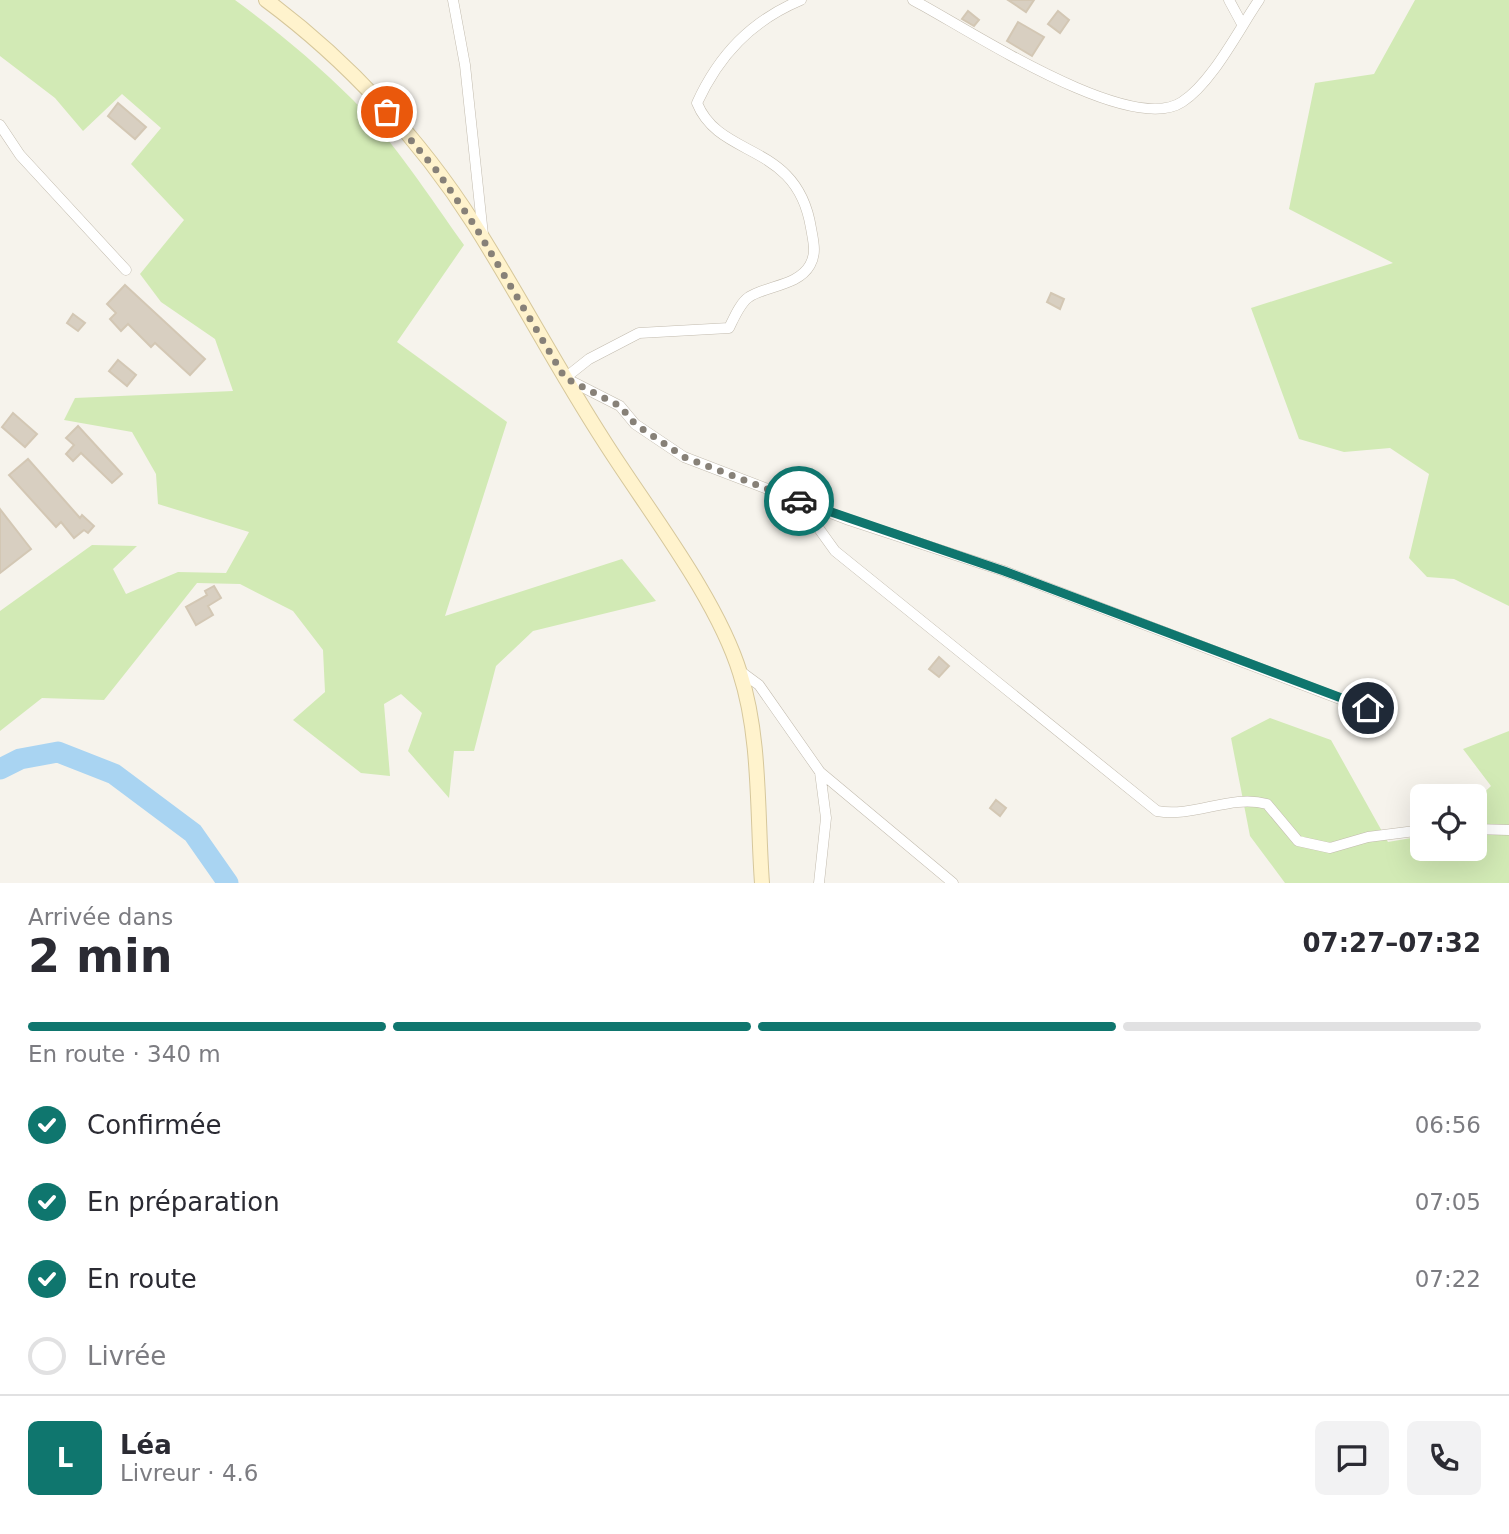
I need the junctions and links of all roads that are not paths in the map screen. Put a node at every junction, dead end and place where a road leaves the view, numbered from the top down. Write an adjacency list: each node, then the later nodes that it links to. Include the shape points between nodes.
1 (266, 0): 9 (main road, via 315,38 413,141)
2 (453, 0): 9 (street)
3 (801, 0): 11 (street, via 742,35 710,74 697,103 703,119 767,157 792,179 807,204 815,249 809,268 799,277 748,297 729,328 639,333 589,359)
4 (913, 0): 7 (street, via 1068,85 1153,110 1180,104 1191,96 1236,41)
5 (1229, 0): 7 (street)
6 (1259, 0): 7 (street)
7 (1242, 24)
8 (0, 125): 10 (street, via 20,155)
9 (485, 246): 11 (main road)
10 (127, 270)
11 (565, 378): 12 (street, via 620,406 635,424 684,457); 13 (main road, via 701,593)
12 (798, 501): 14 (street, via 1004,571); 18 (street, via 835,551 1157,811 1174,814 1260,802 1267,804 1298,841 1330,848 1368,836)
13 (740, 671): 15 (street, via 759,685); 19 (main road, via 751,721)
14 (1390, 718)
15 (820, 772): 20 (street, via 826,818); 21 (street)
16 (1487, 829): 17 (street)
17 (1509, 830)
18 (1410, 831)
19 (762, 883)
20 (819, 883)
21 (953, 883)

